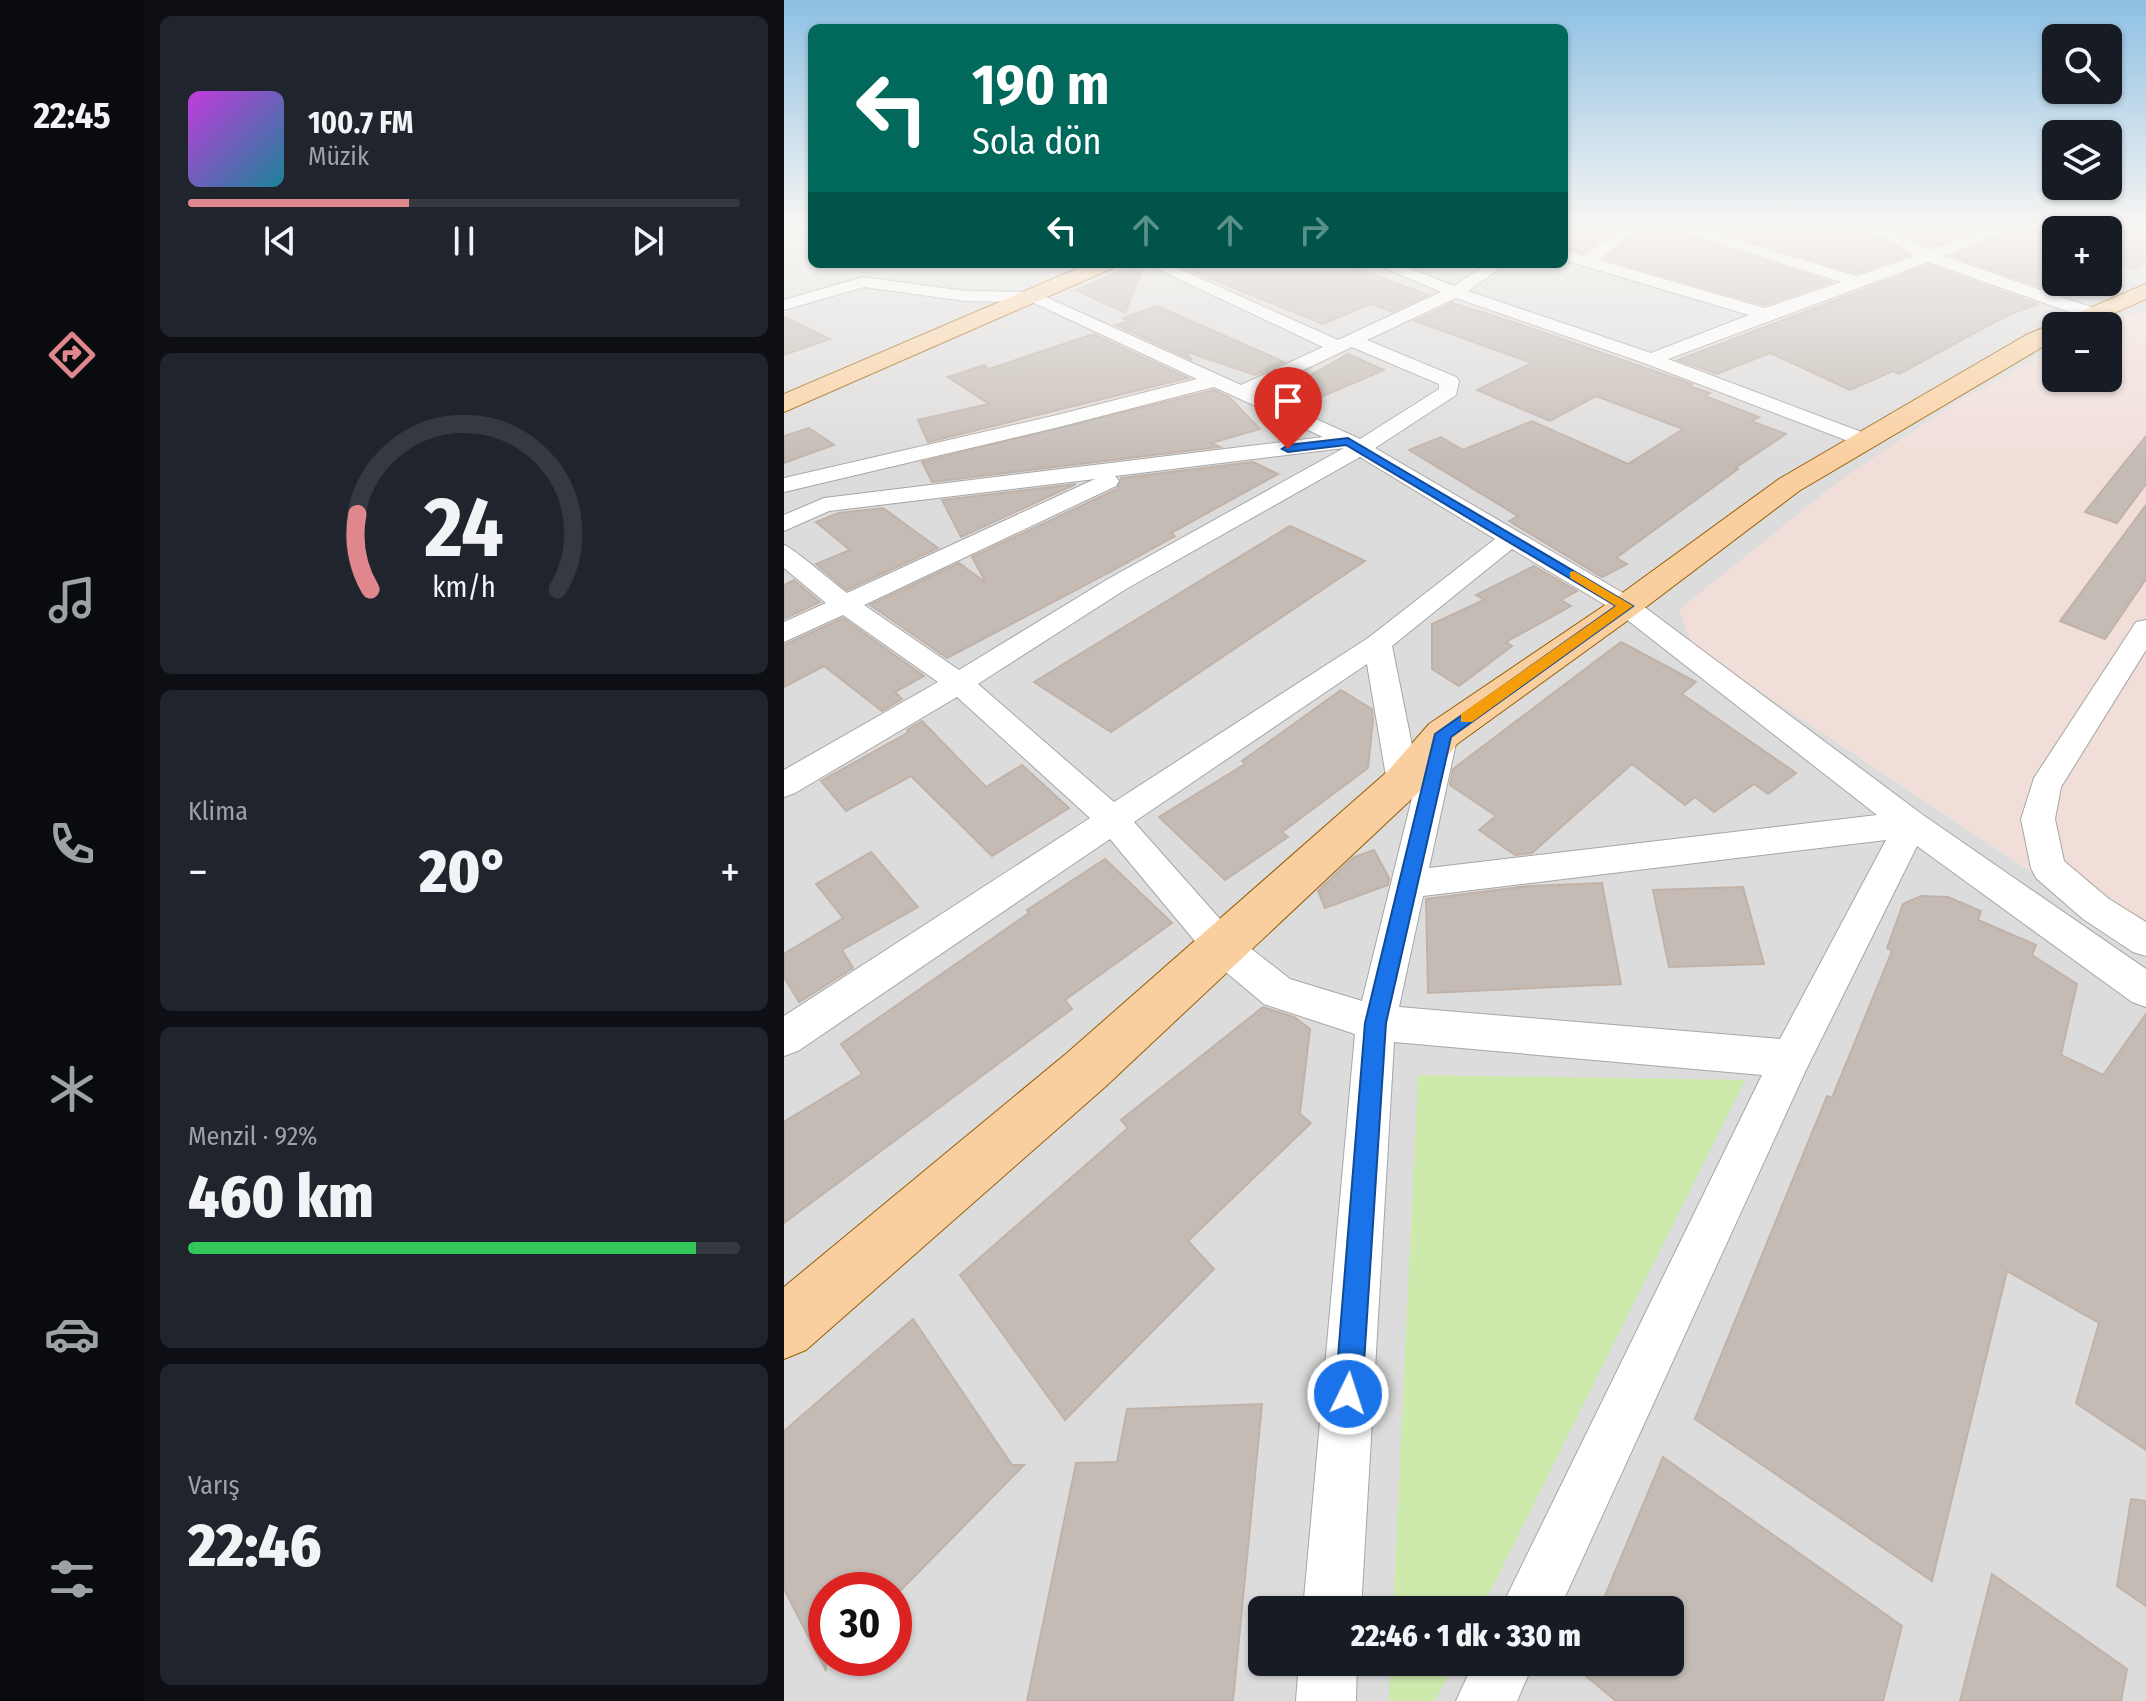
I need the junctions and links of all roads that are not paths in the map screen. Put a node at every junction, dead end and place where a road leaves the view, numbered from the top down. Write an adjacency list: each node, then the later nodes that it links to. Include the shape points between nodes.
1 (987, 305): 17 (main road)
2 (1015, 305): 18 (main road)
3 (1053, 305): 15 (street)
4 (1254, 305): 13 (street)
5 (1426, 305): 13 (street)
6 (1494, 305): 14 (street)
7 (1736, 305): 11 (street)
8 (1790, 305): 11 (street)
9 (2068, 305): 10 (street)
10 (2087, 312)
11 (1766, 314): 14 (street)
12 (2042, 336): 19 (main road)
13 (1344, 343): 16 (street); 20 (street, via 1449,381 1449,391)
14 (1651, 359): 19 (street)
15 (1213, 381): 16 (street); 22 (street)
16 (1241, 392): 20 (street)
17 (784, 393)
18 (784, 404)
19 (1864, 441): 27 (main road, via 1789,485)
20 (1354, 445): 21 (street); 24 (street); 31 (street)
21 (1137, 468): 23 (street, via 824,505); 26 (street)
22 (784, 485)
23 (784, 524)
24 (1511, 538): 27 (street); 30 (street)
25 (784, 552): 26 (street)
26 (843, 603): 29 (street); 31 (street)
27 (1626, 606): 32 (main road); 36 (street)
28 (2146, 628): 38 (street, via 2045,786 2038,819 2048,868 2096,909)
29 (784, 633)
30 (1378, 644): 33 (street); 35 (street)
31 (959, 683): 34 (street); 35 (street)
32 (1443, 734): 33 (main road); 37 (street)
33 (1403, 782): 39 (main road)
34 (784, 785)
35 (1112, 819): 39 (street); 42 (street)
36 (1911, 824): 37 (street); 40 (street); 43 (street)
37 (1409, 884): 41 (street)
38 (2146, 941)
39 (1222, 947): 41 (street, via 1278,992); 44 (main road)
40 (2146, 990)
41 (1376, 1023): 43 (street); 45 (street)
42 (784, 1038)
43 (1791, 1059): 46 (street)
44 (784, 1328)
45 (1333, 1596)
46 (1536, 1596)
47 (1327, 1676): 49 (street)
48 (1498, 1676): 50 (street)
49 (1326, 1701)
50 (1486, 1701)

